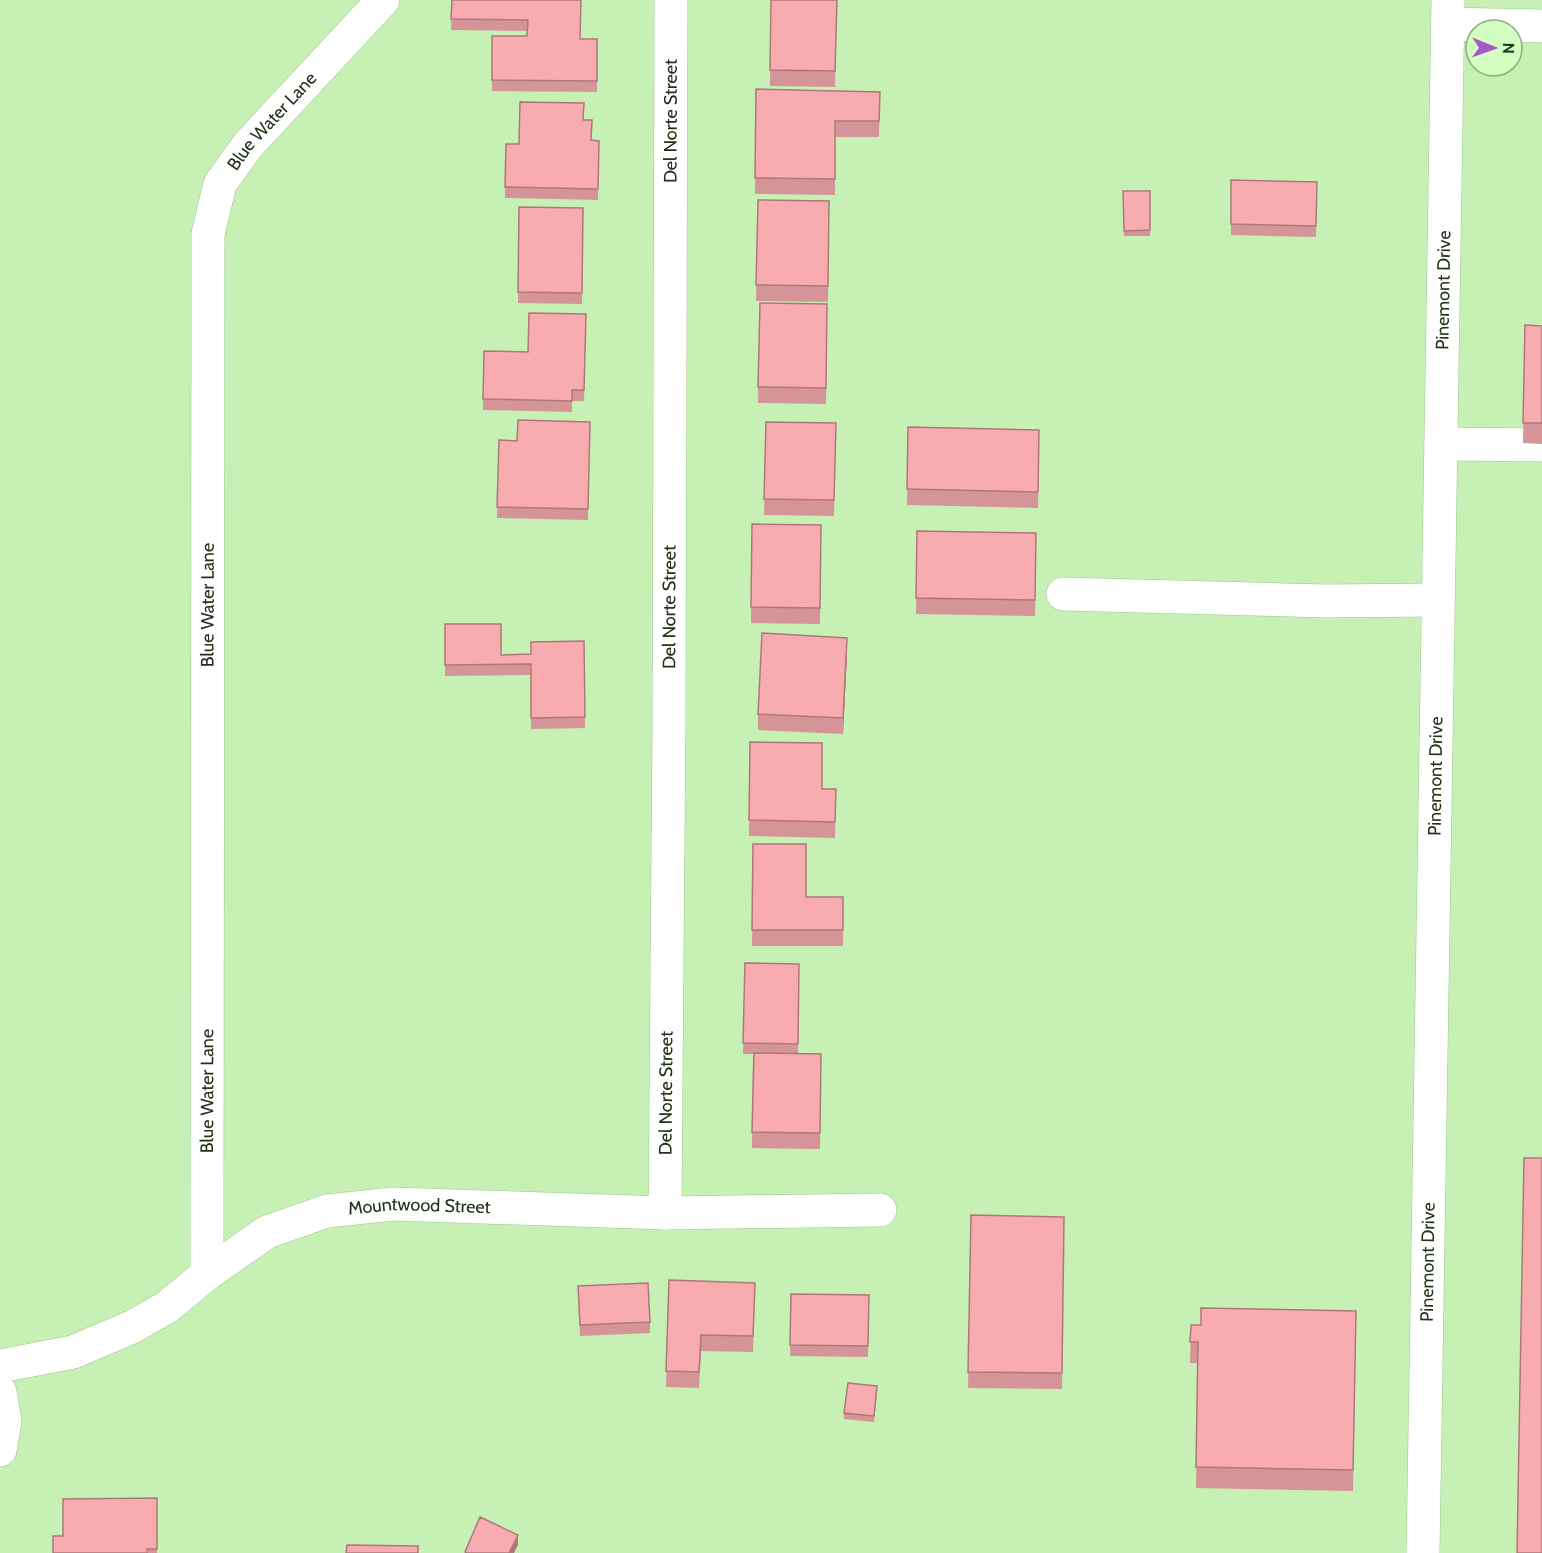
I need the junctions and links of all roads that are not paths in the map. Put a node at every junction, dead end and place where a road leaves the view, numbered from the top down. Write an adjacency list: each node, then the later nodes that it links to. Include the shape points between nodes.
1 (383, 0): 11 (street, Blue Water Lane, via 248,145 220,184 208,234)
2 (671, 0): 10 (street, Del Norte Street)
3 (1448, 12): 4 (street); 5 (street, Pinemont Drive)
4 (1542, 26)
5 (1441, 444): 6 (street); 8 (street, Pinemont Drive)
6 (1542, 445)
7 (1063, 594): 8 (street)
8 (1438, 600): 15 (street, Pinemont Drive)
9 (880, 1210): 10 (street, Mountwood Street)
10 (665, 1213): 11 (street, Mountwood Street, via 393,1204 327,1211 267,1232)
11 (207, 1274): 12 (street, Mountwood Street, via 167,1307 132,1327 73,1352)
12 (0, 1366)
13 (0, 1392): 14 (street, via 5,1421)
14 (0, 1450)
15 (1423, 1553)

